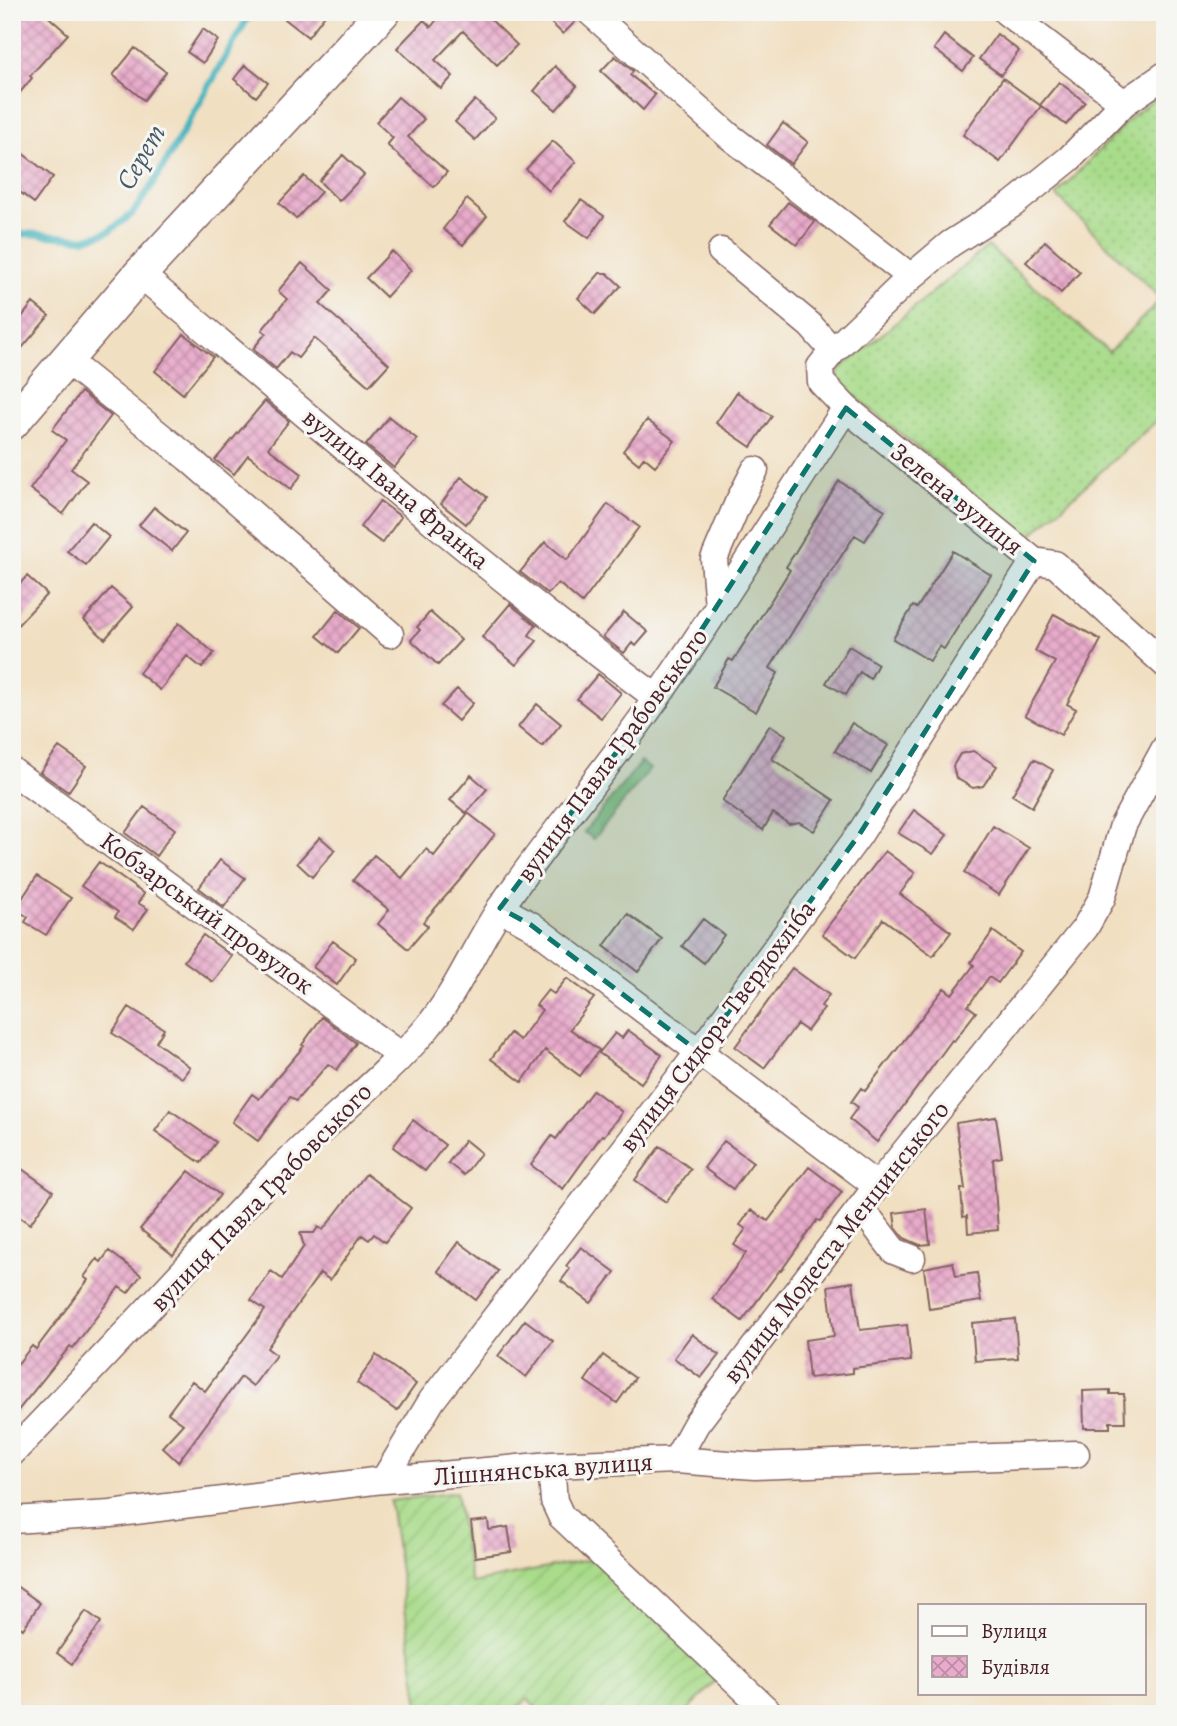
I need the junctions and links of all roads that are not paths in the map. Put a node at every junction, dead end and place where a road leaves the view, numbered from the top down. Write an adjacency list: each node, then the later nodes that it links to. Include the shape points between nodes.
1 (383, 12): 7 (main road)
2 (590, 12): 8 (street, via 728,135)
3 (1006, 12): 5 (street)
4 (1165, 75): 5 (street)
5 (1124, 103): 8 (street, via 1069,159)
6 (721, 251): 9 (street, via 810,325)
7 (140, 274): 10 (main road); 18 (street, вулиця Івана Франка, via 386,482)
8 (911, 277): 9 (street)
9 (833, 351): 11 (street, via 820,367 821,382)
10 (66, 360): 12 (main road); 16 (street, via 188,458)
11 (846, 408): 14 (street, Зелена вулиця); 15 (street, вулиця Павла Грабовського)
12 (12, 423)
13 (755, 470): 15 (street, via 714,559)
14 (1034, 561): 17 (street, Зелена вулиця, via 1055,564); 22 (street, вулиця Сидора Твердохліба, via 859,835)
15 (718, 607): 18 (street, вулиця Павла Грабовського)
16 (390, 634)
17 (1165, 664)
18 (657, 698): 21 (street, вулиця Павла Грабовського)
19 (1165, 748): 24 (street, вулиця Модеста Менцинського, via 1123,825 1102,898 1085,928)
20 (12, 771): 23 (street, Кобзарський провулок)
21 (500, 908): 22 (street, via 531,925); 23 (street, вулиця Павла Грабовського, via 429,1026)
22 (699, 1052): 24 (street); 31 (street, вулиця Сидора Твердохліба, via 432,1400)
23 (401, 1056): 27 (street, вулиця Павла Грабовського, via 277,1172)
24 (877, 1186): 25 (street, вулиця Модеста Менцинського)
25 (858, 1211): 26 (street, via 894,1251); 29 (street, вулиця Модеста Менцинського, via 696,1424)
26 (912, 1258)
27 (12, 1453)
28 (1076, 1454): 29 (street, Лішнянська вулиця, via 755,1466)
29 (676, 1461): 30 (street, Лішнянська вулиця)
30 (551, 1465): 31 (street, Лішнянська вулиця); 33 (street, via 554,1501 561,1516)
31 (384, 1480): 32 (street, Лішнянська вулиця, via 111,1514)
32 (12, 1520)
33 (771, 1714)

